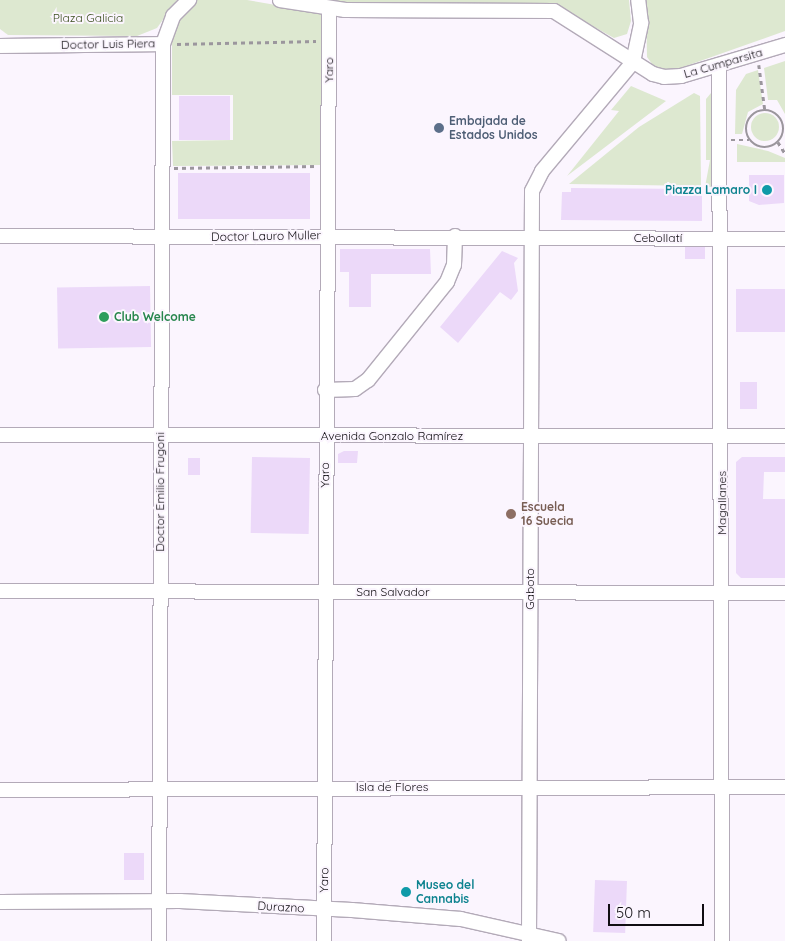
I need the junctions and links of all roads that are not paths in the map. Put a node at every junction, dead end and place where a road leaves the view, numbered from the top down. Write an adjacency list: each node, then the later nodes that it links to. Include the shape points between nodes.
1 (189, 0): 5 (street, Doctor Luis Piera, via 172,16)
2 (280, 0): 4 (street)
3 (638, 0): 8 (street, via 641,23)
4 (329, 9): 8 (street, via 554,11 600,37); 10 (street, Yaro, via 330,166)
5 (163, 44): 7 (street, Doctor Luis Piera); 13 (street, Doctor Emilio Frugoni)
6 (785, 45): 9 (street, La Cumparsita)
7 (0, 46)
8 (634, 62): 9 (street, La Cumparsita, via 664,77); 14 (street, Gaboto, via 536,179 532,191)
9 (719, 65): 15 (street, Magallanes, via 722,140)
10 (326, 235): 12 (street, Doctor Lauro Muller); 13 (street, Doctor Lauro Muller); 17 (street, Yaro)
11 (0, 236): 13 (street, Doctor Lauro Muller)
12 (455, 236): 14 (street, Doctor Lauro Muller); 17 (street, via 454,265 447,282 368,380 355,389)
13 (163, 237): 19 (street, Doctor Emilio Frugoni)
14 (532, 237): 15 (street, Cebollatí); 21 (street, Gaboto)
15 (720, 238): 16 (street, Cebollatí); 22 (street, Magallanes)
16 (785, 239)
17 (325, 390): 20 (street, Yaro)
18 (0, 435): 19 (street, Avenida Gonzalo Ramírez)
19 (160, 436): 20 (street, Avenida Gonzalo Ramírez); 25 (street, Doctor Emilio Frugoni)
20 (324, 436): 21 (street, Avenida Gonzalo Ramírez); 26 (street, Yaro)
21 (531, 436): 22 (street, Avenida Gonzalo Ramírez); 27 (street, Gaboto)
22 (722, 436): 23 (street, Avenida Gonzalo Ramírez); 28 (street, Magallanes)
23 (785, 436)
24 (0, 591): 25 (street, San Salvador)
25 (160, 591): 26 (street, San Salvador); 34 (street, Doctor Emilio Frugoni)
26 (326, 592): 27 (street, San Salvador); 31 (street, Yaro)
27 (530, 592): 28 (street, San Salvador); 32 (street, Gaboto)
28 (722, 593): 29 (street, San Salvador); 30 (street, Magallanes)
29 (785, 593)
30 (722, 786): 32 (street, Isla de Flores); 33 (street, Isla de Flores); 43 (street, Magallanes)
31 (326, 787): 32 (street, Isla de Flores); 34 (street, Isla de Flores); 38 (street, Yaro)
32 (530, 787): 39 (street, Gaboto)
33 (785, 787)
34 (159, 788): 35 (street, Isla de Flores); 36 (street, Doctor Emilio Frugoni)
35 (0, 790)
36 (159, 900): 37 (street, Durazno); 38 (street, Durazno); 40 (street, Doctor Emilio Frugoni)
37 (0, 902)
38 (324, 909): 39 (street, Durazno, via 461,919); 41 (street, Yaro)
39 (529, 938): 42 (street, Durazno)
40 (159, 941)
41 (324, 941)
42 (559, 941)
43 (722, 941)

